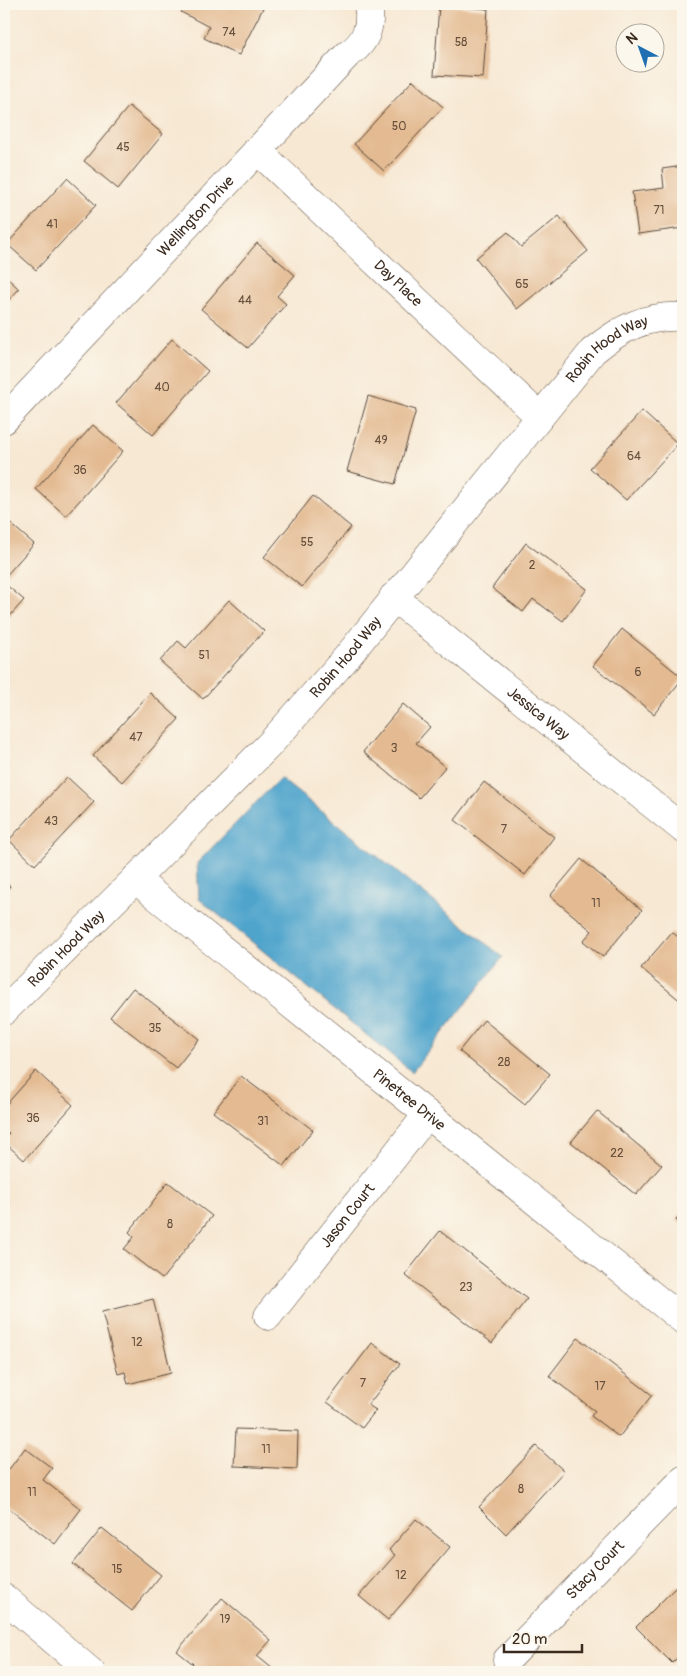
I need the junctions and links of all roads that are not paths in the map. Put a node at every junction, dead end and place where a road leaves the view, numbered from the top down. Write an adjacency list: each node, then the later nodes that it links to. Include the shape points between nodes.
1 (368, 4): 2 (street, Wellington Drive, via 366,36)
2 (257, 150): 4 (street, Day Place); 5 (street, Wellington Drive)
3 (683, 317): 4 (street, Robin Hood Way, via 668,316 640,322 614,333 592,351)
4 (540, 417): 6 (street, Robin Hood Way)
5 (4, 420)
6 (393, 597): 7 (street, Jessica Way); 8 (street, Robin Hood Way, via 347,657 269,745)
7 (683, 829)
8 (135, 879): 9 (street, Robin Hood Way); 10 (street, Pinetree Drive)
9 (4, 1011)
10 (428, 1115): 11 (street, Jason Court); 12 (street, Pinetree Drive)
11 (268, 1316)
12 (683, 1320)
13 (683, 1480): 15 (street, Stacy Court)
14 (4, 1598): 16 (street)
15 (507, 1660)
16 (91, 1672)

